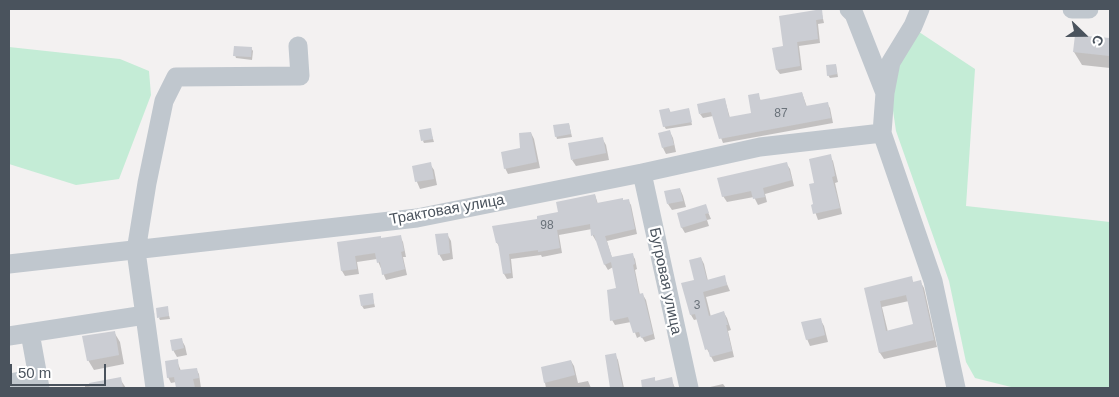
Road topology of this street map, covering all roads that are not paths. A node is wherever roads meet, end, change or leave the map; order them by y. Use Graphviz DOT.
graph roads {
  1 [pos="848,9"];
  2 [pos="920,9"];
  3 [pos="1072,9"];
  4 [pos="1089,9"];
  5 [pos="298,46"];
  6 [pos="885,93"];
  7 [pos="882,133"];
  8 [pos="642,173"];
  9 [pos="136,250"];
  10 [pos="9,264"];
  11 [pos="145,315"];
  12 [pos="30,333"];
  13 [pos="9,336"];
  14 [pos="9,383"];
  15 [pos="39,383"];
  16 [pos="155,388"];
  17 [pos="689,388"];
  18 [pos="956,388"];
  1 -- 6 [label="street"];
  2 -- 6 [label="street"];
  3 -- 4 [label="street"];
  5 -- 9 [label="street"];
  6 -- 7 [label="street"];
  7 -- 8 [label="street, Трактовая улица"];
  7 -- 18 [label="street"];
  8 -- 9 [label="street, Трактовая улица"];
  8 -- 17 [label="street, Бугровая улица"];
  9 -- 10 [label="street, Трактовая улица"];
  9 -- 11 [label="street"];
  11 -- 12 [label="street"];
  11 -- 16 [label="street"];
  12 -- 13 [label="street"];
  12 -- 15 [label="street"];
  14 -- 15 [label="street"];
}
